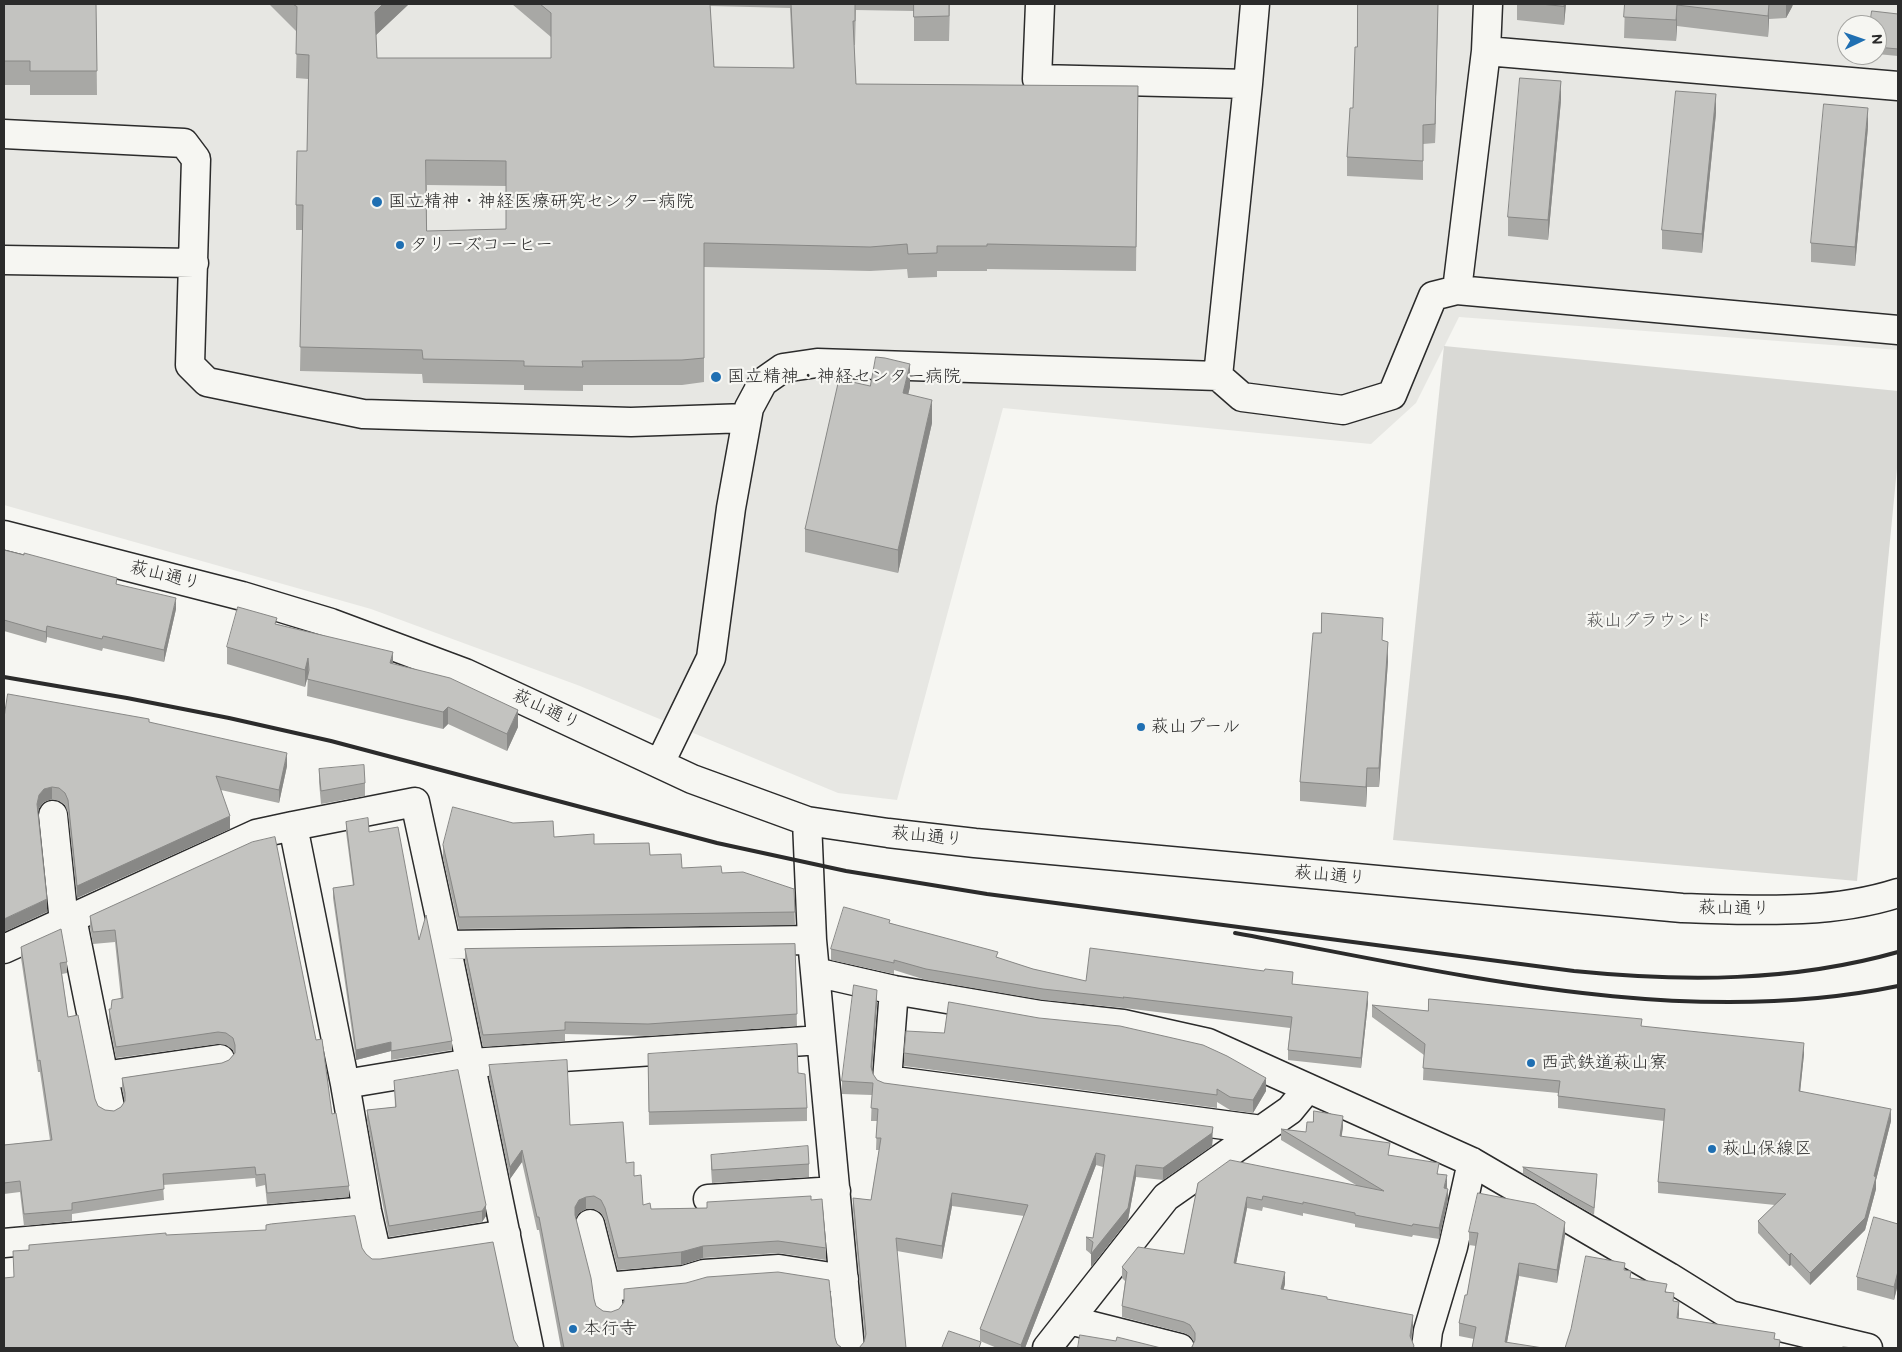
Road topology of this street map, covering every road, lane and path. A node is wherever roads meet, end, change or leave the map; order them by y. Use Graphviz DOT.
graph roads {
  1 [pos="1040,4"];
  2 [pos="1255,4"];
  3 [pos="1488,4"];
  4 [pos="1486,51"];
  5 [pos="1248,84"];
  6 [pos="1898,86"];
  7 [pos="5,134"];
  8 [pos="4,260"];
  9 [pos="194,263"];
  10 [pos="1457,290"];
  11 [pos="1898,330"];
  12 [pos="1218,376"];
  13 [pos="748,418"];
  14 [pos="4,535"];
  15 [pos="660,763"];
  16 [pos="53,815"];
  17 [pos="807,821"];
  18 [pos="293,826"];
  19 [pos="1898,893"];
  20 [pos="68,920"];
  21 [pos="812,940"];
  22 [pos="446,945"];
  23 [pos="4,949"];
  24 [pos="816,972"];
  25 [pos="894,990"];
  26 [pos="821,1040"];
  27 [pos="220,1059"];
  28 [pos="471,1063"];
  29 [pos="103,1076"];
  30 [pos="345,1084"];
  31 [pos="1308,1088"];
  32 [pos="110,1107"];
  33 [pos="1262,1130"];
  34 [pos="1472,1162"];
  35 [pos="836,1191"];
  36 [pos="708,1199"];
  37 [pos="367,1211"];
  38 [pos="590,1224"];
  39 [pos="506,1234"];
  40 [pos="4,1243"];
  41 [pos="844,1279"];
  42 [pos="1070,1320"];
  43 [pos="529,1348"];
  44 [pos="850,1348"];
  45 [pos="1047,1348"];
  46 [pos="1180,1348"];
  47 [pos="1426,1348"];
  48 [pos="1868,1348"];
  1 -- 5 [label="street"];
  2 -- 5 [label="street"];
  3 -- 4 [label="street"];
  4 -- 6 [label="street"];
  4 -- 10 [label="street"];
  5 -- 12 [label="street"];
  7 -- 9 [label="street"];
  8 -- 9 [label="street"];
  9 -- 13 [label="street"];
  10 -- 11 [label="street"];
  10 -- 12 [label="street"];
  12 -- 13 [label="street"];
  13 -- 15 [label="street"];
  14 -- 15 [label="street, 萩山通り"];
  15 -- 17 [label="street, 萩山通り"];
  16 -- 20 [label="street"];
  17 -- 19 [label="street, 萩山通り"];
  17 -- 21 [label="street"];
  18 -- 20 [label="street"];
  18 -- 22 [label="street"];
  18 -- 30 [label="street"];
  20 -- 23 [label="street"];
  20 -- 29 [label="street"];
  21 -- 22 [label="street"];
  21 -- 24 [label="street"];
  22 -- 28 [label="street"];
  24 -- 25 [label="street"];
  24 -- 26 [label="street"];
  25 -- 31 [label="street"];
  25 -- 33 [label="street"];
  26 -- 28 [label="street"];
  26 -- 35 [label="street"];
  27 -- 29 [label="street"];
  28 -- 30 [label="street"];
  28 -- 39 [label="street"];
  29 -- 32 [label="street"];
  30 -- 37 [label="street"];
  31 -- 33 [label="street"];
  31 -- 34 [label="street"];
  33 -- 42 [label="street"];
  34 -- 47 [label="street"];
  34 -- 48 [label="street"];
  35 -- 36 [label="street"];
  35 -- 41 [label="street"];
  37 -- 39 [label="street"];
  37 -- 40 [label="street"];
  38 -- 41 [label="street"];
  39 -- 43 [label="street"];
  41 -- 44 [label="street"];
  42 -- 45 [label="street"];
  42 -- 46 [label="street"];
}
